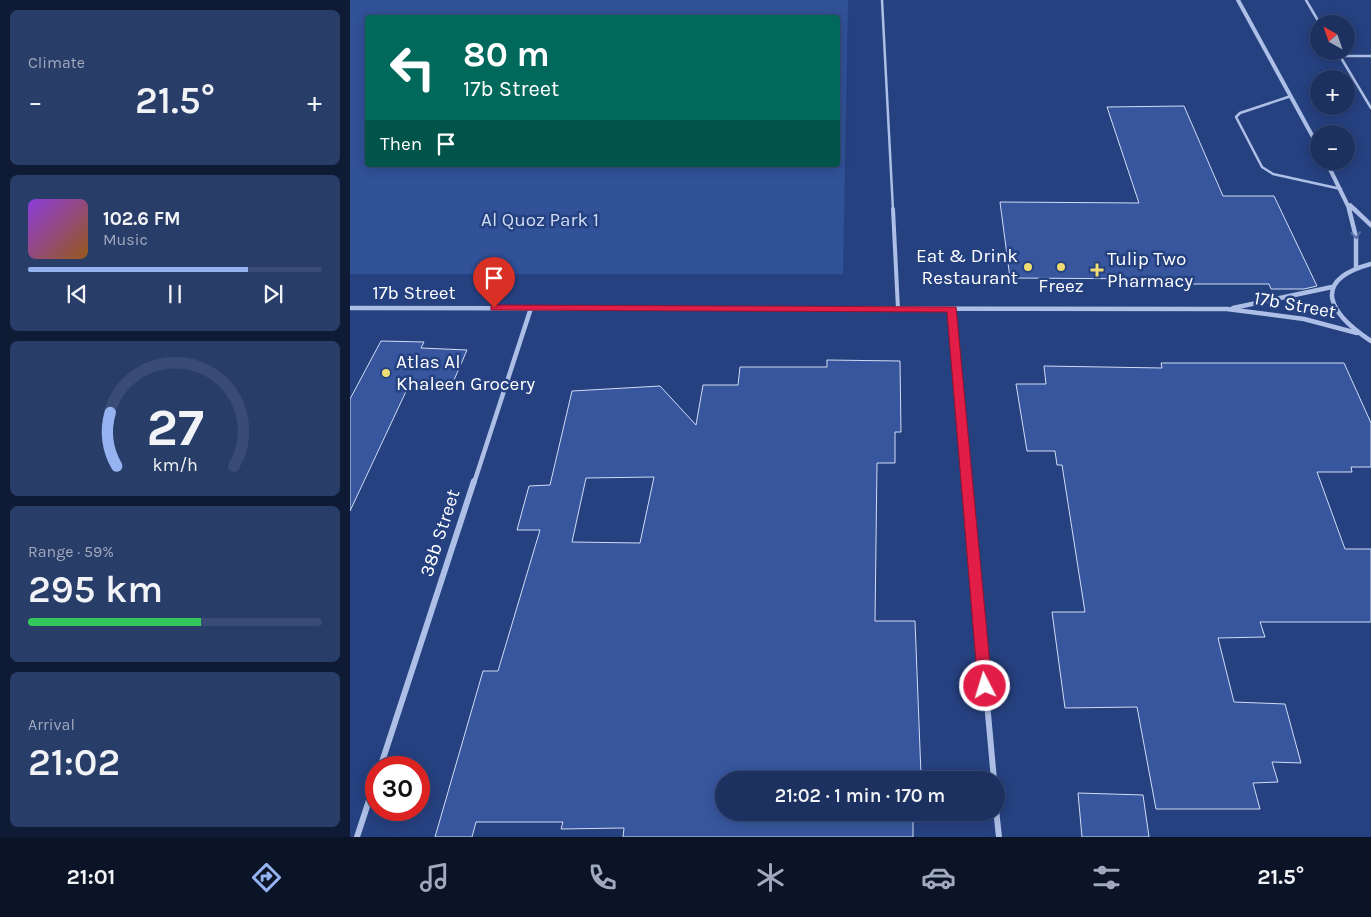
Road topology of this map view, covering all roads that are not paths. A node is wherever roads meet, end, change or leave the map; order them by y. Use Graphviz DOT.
graph roads {
  1 [pos="882,0"];
  2 [pos="1306,0"];
  3 [pos="1240,1"];
  4 [pos="1315,15"];
  5 [pos="1355,56"];
  6 [pos="1371,56"];
  7 [pos="1341,60"];
  8 [pos="1291,96"];
  9 [pos="1371,108"];
  10 [pos="1310,131"];
  11 [pos="1331,170"];
  12 [pos="1342,189"];
  13 [pos="1350,205"];
  14 [pos="1371,225"];
  15 [pos="1371,264"];
  16 [pos="1356,266"];
  17 [pos="1332,287"];
  18 [pos="350,308"];
  19 [pos="531,308"];
  20 [pos="898,309"];
  21 [pos="952,309"];
  22 [pos="1227,309"];
  23 [pos="1357,333"];
  24 [pos="1371,341"];
  25 [pos="384,756"];
  26 [pos="993,771"];
  27 [pos="365,813"];
  28 [pos="997,821"];
  29 [pos="357,837"];
  30 [pos="999,837"];
  1 -- 20 [label="lane"];
  2 -- 4 [label="lane"];
  3 -- 8 [label="street"];
  5 -- 6 [label="lane"];
  7 -- 9 [label="lane"];
  8 -- 10 [label="street"];
  8 -- 12 [label="lane"];
  11 -- 12 [label="street"];
  12 -- 13 [label="street"];
  13 -- 14 [label="street"];
  13 -- 16 [label="street, one-way"];
  15 -- 16 [label="street"];
  16 -- 17 [label="street"];
  17 -- 22 [label="street, 17b Street"];
  17 -- 23 [label="street"];
  18 -- 19 [label="street, 17b Street"];
  19 -- 20 [label="street, 17b Street"];
  19 -- 25 [label="street, 38b Street"];
  20 -- 21 [label="street, 17b Street"];
  21 -- 22 [label="street, 17b Street"];
  21 -- 26 [label="street"];
  22 -- 23 [label="street, 17b Street"];
  23 -- 24 [label="street"];
  27 -- 29 [label="street"];
  28 -- 30 [label="street"];
}
